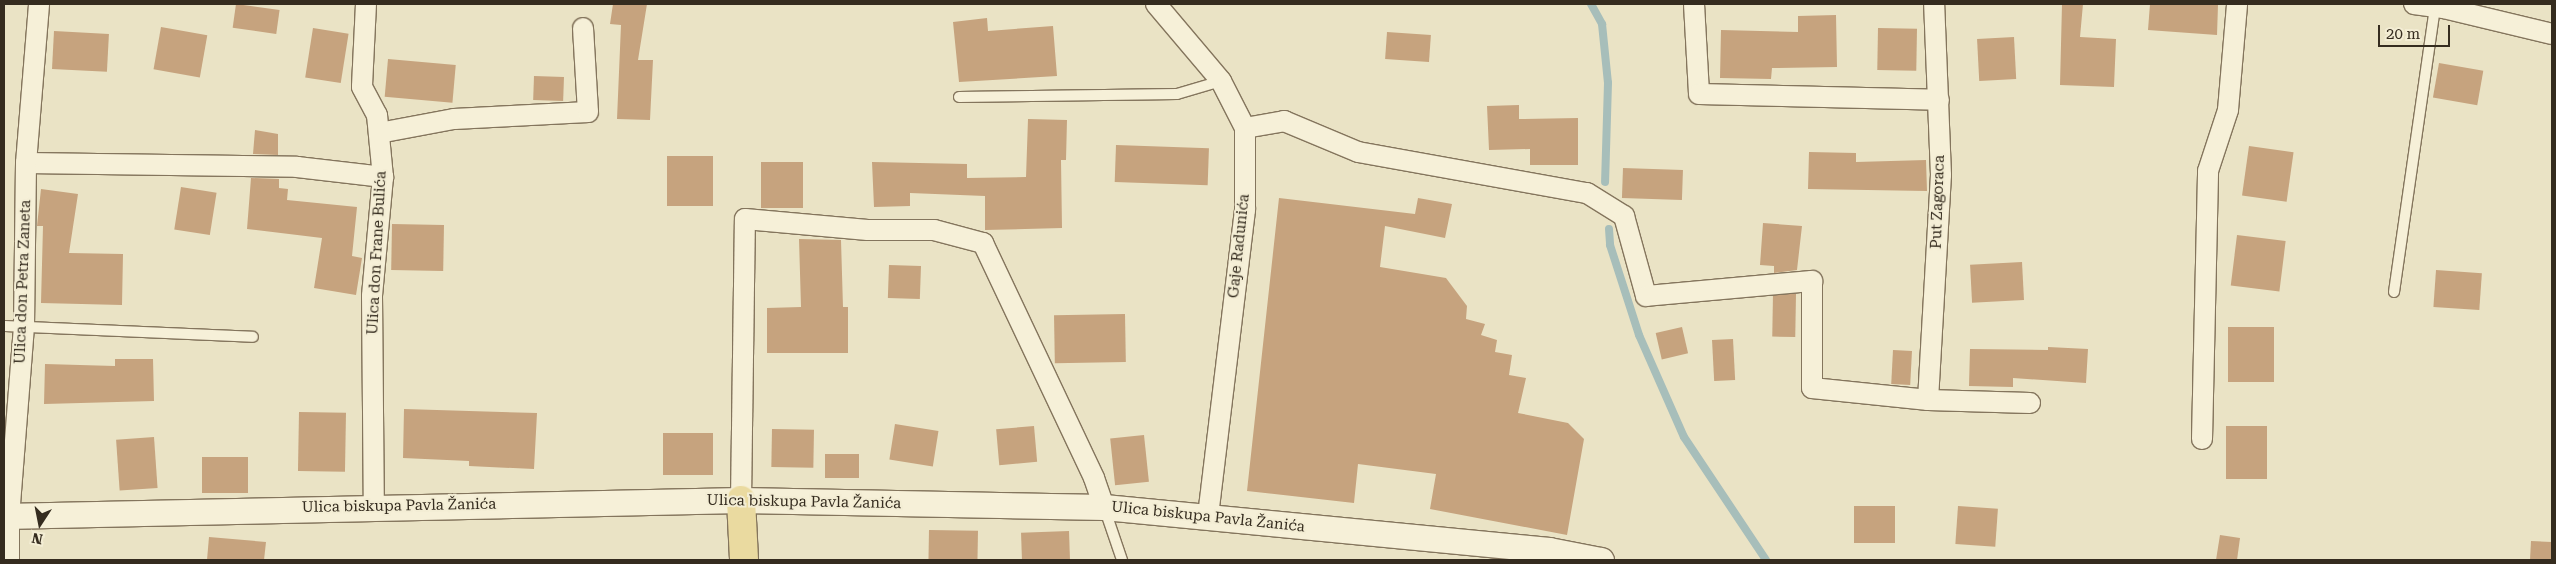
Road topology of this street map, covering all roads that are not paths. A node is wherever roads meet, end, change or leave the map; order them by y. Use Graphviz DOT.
graph roads {
  1 [pos="39,4"];
  2 [pos="366,4"];
  3 [pos="1156,4"];
  4 [pos="1694,4"];
  5 [pos="1934,4"];
  6 [pos="2237,4"];
  7 [pos="2424,5"];
  8 [pos="583,28"];
  9 [pos="2552,34"];
  10 [pos="1221,81"];
  11 [pos="959,97"];
  12 [pos="1938,100"];
  13 [pos="1245,128"];
  14 [pos="379,133"];
  15 [pos="26,163"];
  16 [pos="383,177"];
  17 [pos="2394,292"];
  18 [pos="4,326"];
  19 [pos="24,326"];
  20 [pos="253,337"];
  21 [pos="1928,400"];
  22 [pos="2030,403"];
  23 [pos="2202,439"];
  24 [pos="741,500"];
  25 [pos="374,506"];
  26 [pos="1104,506"];
  27 [pos="1208,516"];
  28 [pos="6,517"];
  29 [pos="9,560"];
  30 [pos="744,560"];
  31 [pos="1122,560"];
  32 [pos="1600,560"];
  1 -- 15 [label="street, Ulica don Petra Zaneta"];
  2 -- 14 [label="street, Ulica don Frane Bulića"];
  3 -- 10 [label="street, Gaje Radunića"];
  4 -- 12 [label="street"];
  5 -- 12 [label="street, Put Zagoraca"];
  6 -- 23 [label="street"];
  7 -- 9 [label="street"];
  7 -- 17 [label="lane"];
  8 -- 14 [label="street"];
  10 -- 11 [label="lane"];
  10 -- 13 [label="street, Gaje Radunića"];
  12 -- 21 [label="street, Put Zagoraca"];
  13 -- 21 [label="street"];
  13 -- 27 [label="street, Gaje Radunića"];
  14 -- 16 [label="street, Ulica don Frane Bulića"];
  15 -- 16 [label="street"];
  15 -- 19 [label="street, Ulica don Petra Zaneta"];
  16 -- 25 [label="street, Ulica don Frane Bulića"];
  18 -- 19 [label="lane"];
  19 -- 20 [label="lane"];
  19 -- 28 [label="street, Ulica don Petra Zaneta"];
  21 -- 22 [label="street"];
  24 -- 25 [label="street, Ulica biskupa Pavla Žanića"];
  24 -- 26 [label="street, Ulica biskupa Pavla Žanića"];
  24 -- 26 [label="street"];
  24 -- 30 [label="main road"];
  25 -- 28 [label="street, Ulica biskupa Pavla Žanića"];
  26 -- 27 [label="street, Ulica biskupa Pavla Žanića"];
  26 -- 31 [label="lane"];
  27 -- 32 [label="street, Ulica biskupa Pavla Žanića"];
  28 -- 29 [label="street, Ulica don Petra Zaneta"];
}
